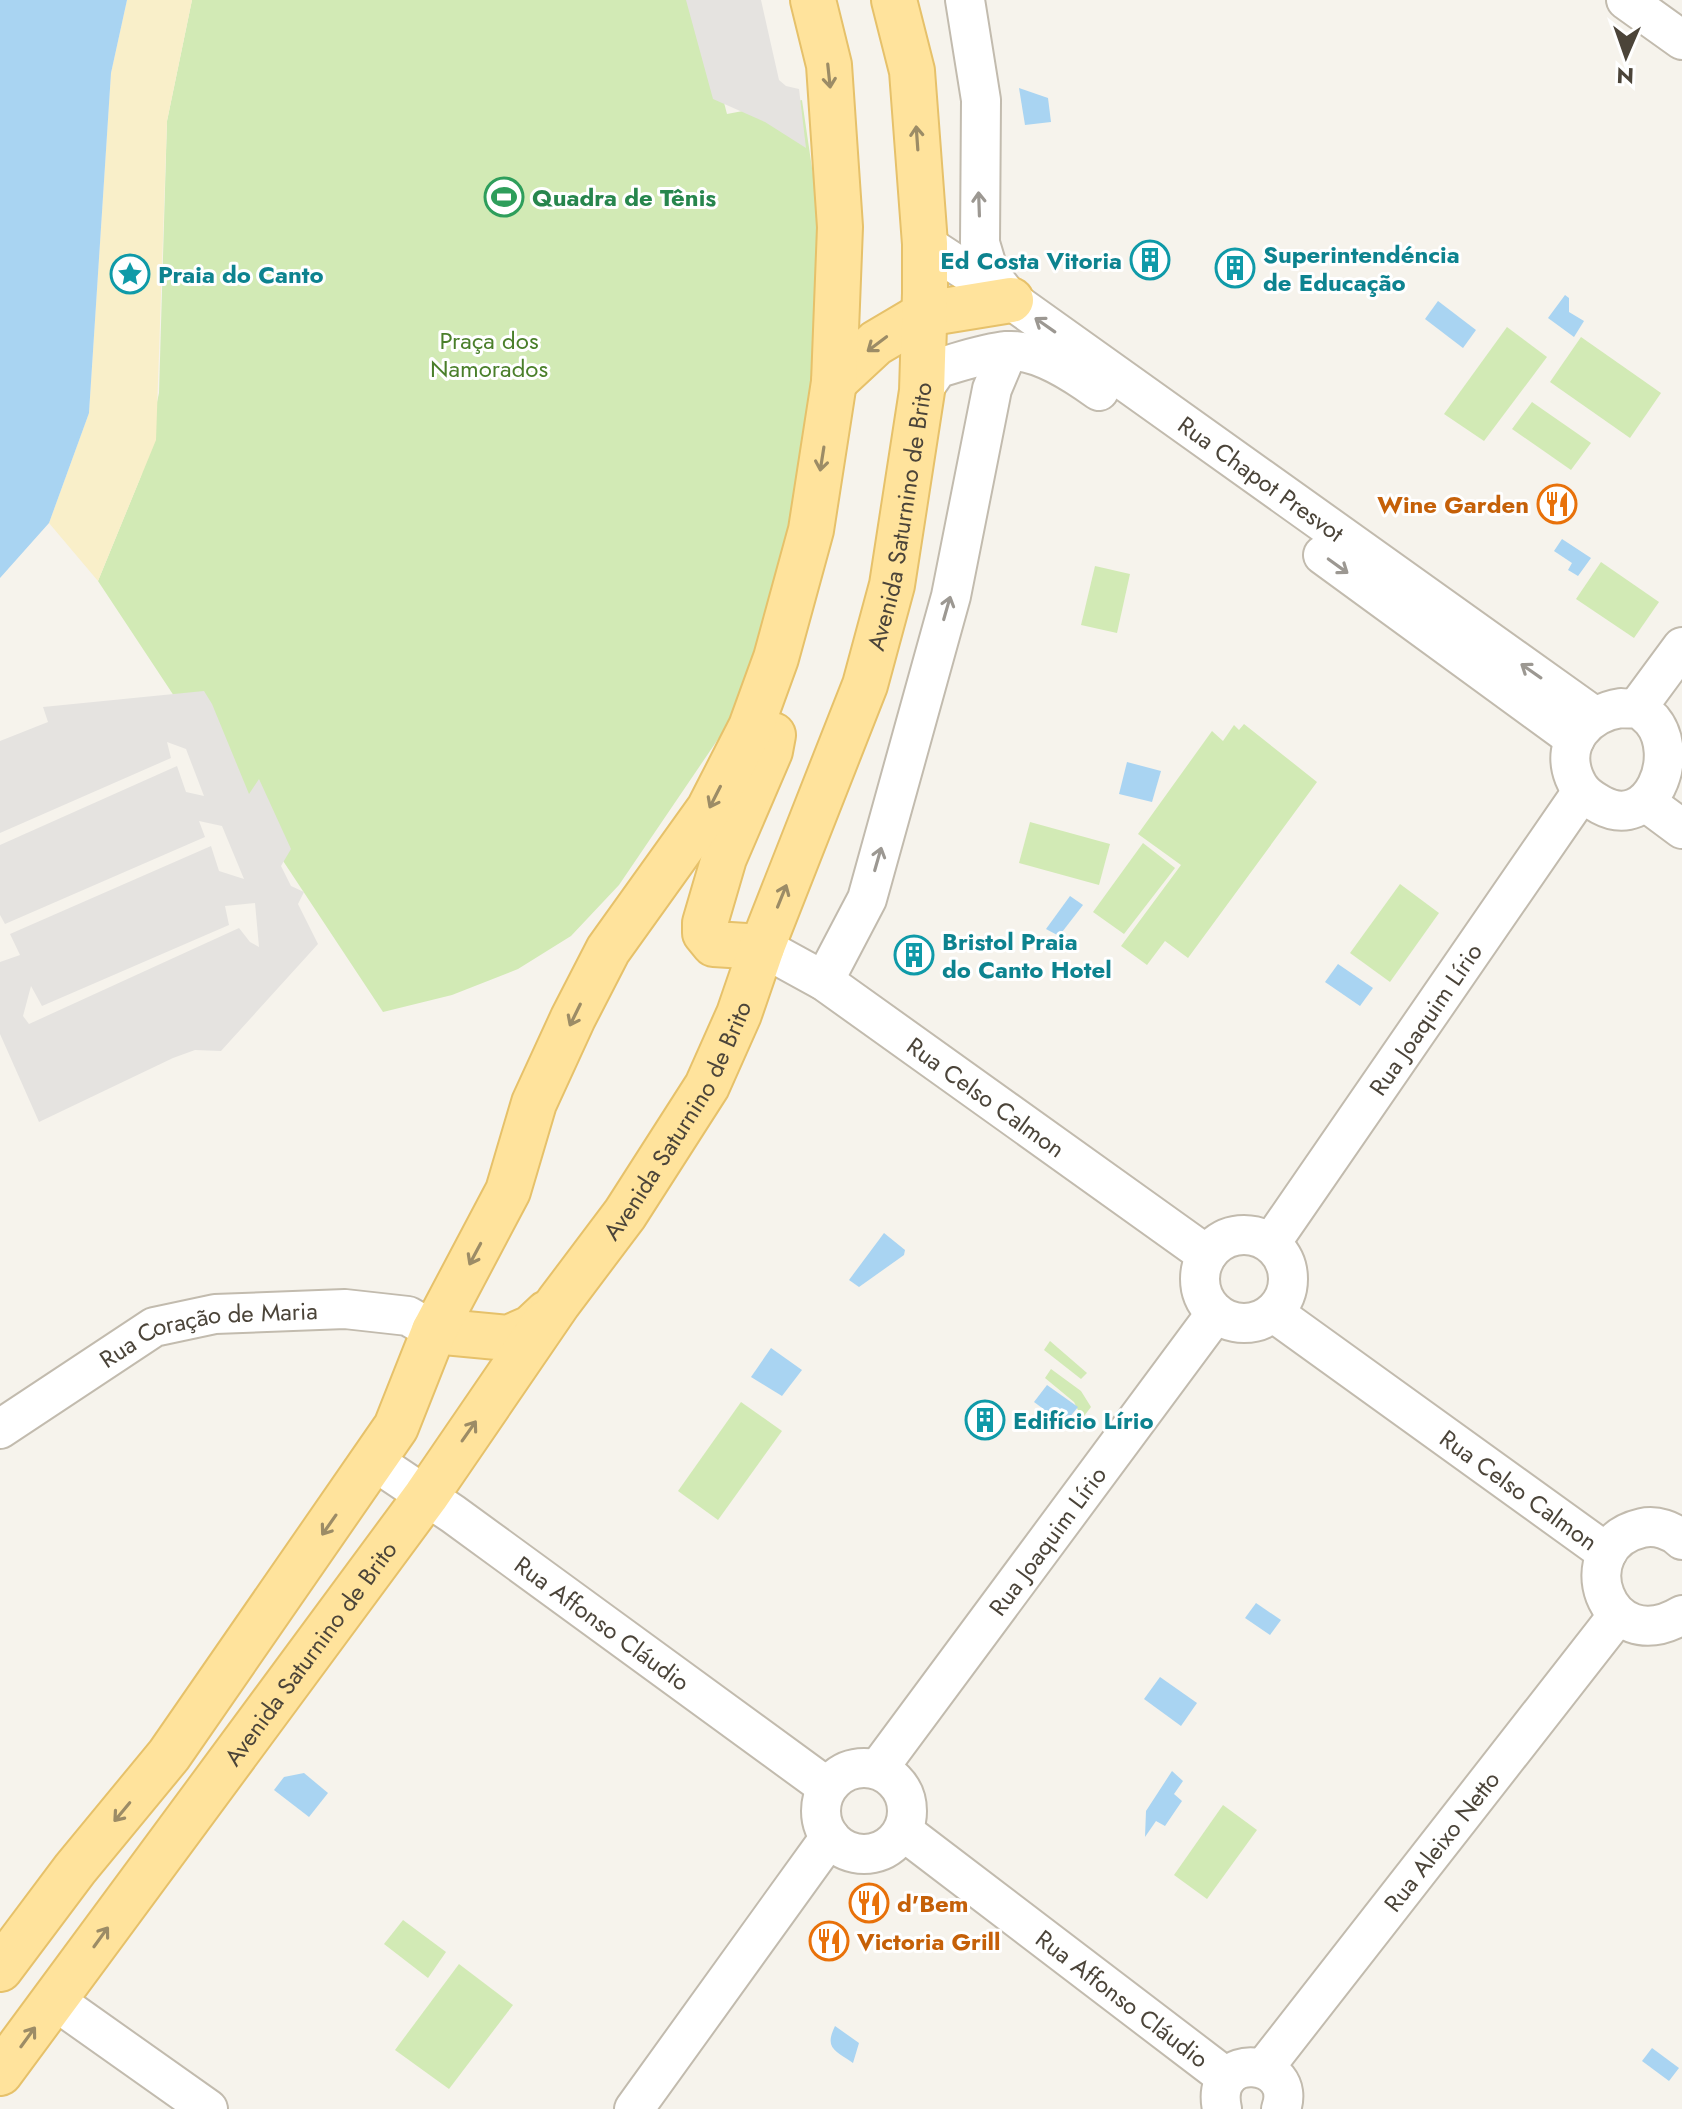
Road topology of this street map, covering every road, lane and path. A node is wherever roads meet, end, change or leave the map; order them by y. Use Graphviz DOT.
graph roads {
  1 [pos="813,0"];
  2 [pos="894,0"];
  3 [pos="965,0"];
  4 [pos="1626,0"];
  5 [pos="1682,40"];
  6 [pos="925,244"];
  7 [pos="1011,300"];
  8 [pos="925,314"];
  9 [pos="1008,351"];
  10 [pos="834,382"];
  11 [pos="922,391"];
  12 [pos="1682,647"];
  13 [pos="776,658"];
  14 [pos="1637,708"];
  15 [pos="1584,728"];
  16 [pos="1677,760"];
  17 [pos="1581,793"];
  18 [pos="1647,803"];
  19 [pos="1682,829"];
  20 [pos="762,947"];
  21 [pos="824,981"];
  22 [pos="1271,1243"];
  23 [pos="1207,1255"];
  24 [pos="558,1303"];
  25 [pos="1216,1313"];
  26 [pos="1274,1313"];
  27 [pos="434,1331"];
  28 [pos="0,1429"];
  29 [pos="374,1461"];
  30 [pos="426,1496"];
  31 [pos="1680,1534"];
  32 [pos="1607,1553"];
  33 [pos="1618,1615"];
  34 [pos="1682,1615"];
  35 [pos="878,1769"];
  36 [pos="827,1787"];
  37 [pos="903,1831"];
  38 [pos="830,1837"];
  39 [pos="75,1869"];
  40 [pos="0,1969"];
  41 [pos="54,2000"];
  42 [pos="1264,2068"];
  43 [pos="0,2073"];
  44 [pos="1225,2094"];
  45 [pos="208,2109"];
  46 [pos="634,2109"];
  47 [pos="1281,2109"];
  1 -- 10 [label="main road, one-way"];
  6 -- 2 [label="main road, Avenida Saturnino de Brito, one-way"];
  7 -- 3 [label="street, one-way"];
  4 -- 5 [label="street"];
  6 -- 7 [label="street, Rua Chapot Presvot"];
  6 -- 8 [label="main road, Avenida Saturnino de Brito"];
  7 -- 8 [label="main road"];
  15 -- 7 [label="street, Rua Chapot Presvot, one-way"];
  8 -- 10 [label="main road, one-way"];
  8 -- 11 [label="main road, Avenida Saturnino de Brito"];
  9 -- 11 [label="street, Rua Chapot Presvot"];
  9 -- 15 [label="street, Rua Chapot Presvot, one-way"];
  21 -- 9 [label="street, one-way"];
  10 -- 13 [label="main road, one-way"];
  20 -- 11 [label="main road, Avenida Saturnino de Brito, one-way"];
  12 -- 14 [label="street"];
  13 -- 20 [label="main road"];
  13 -- 27 [label="main road, one-way"];
  14 -- 15 [label="street"];
  14 -- 16 [label="street"];
  15 -- 17 [label="street"];
  16 -- 18 [label="street"];
  17 -- 18 [label="street"];
  17 -- 22 [label="street, Rua Joaquim Lírio"];
  18 -- 19 [label="street"];
  20 -- 21 [label="street, Rua Celso Calmon"];
  20 -- 24 [label="main road, Avenida Saturnino de Brito"];
  21 -- 23 [label="street, Rua Celso Calmon"];
  22 -- 23 [label="street"];
  22 -- 26 [label="street"];
  23 -- 25 [label="street"];
  24 -- 27 [label="main road"];
  30 -- 24 [label="main road, Avenida Saturnino de Brito, one-way"];
  25 -- 26 [label="street"];
  25 -- 35 [label="street, Rua Joaquim Lírio"];
  26 -- 32 [label="street, Rua Celso Calmon"];
  27 -- 28 [label="street, Rua Coração de Maria"];
  27 -- 29 [label="main road"];
  29 -- 30 [label="street, Rua Affonso Cláudio"];
  29 -- 39 [label="main road, one-way"];
  30 -- 36 [label="street, Rua Affonso Cláudio"];
  41 -- 30 [label="main road, Avenida Saturnino de Brito, one-way"];
  31 -- 32 [label="street"];
  32 -- 33 [label="street"];
  33 -- 34 [label="street"];
  33 -- 42 [label="street, Rua Aleixo Netto"];
  35 -- 36 [label="street"];
  35 -- 37 [label="street"];
  36 -- 38 [label="street"];
  37 -- 38 [label="street"];
  37 -- 44 [label="street, Rua Affonso Cláudio"];
  38 -- 46 [label="street"];
  39 -- 40 [label="main road"];
  39 -- 41 [label="main road"];
  43 -- 41 [label="main road, Avenida Saturnino de Brito, one-way"];
  41 -- 45 [label="street"];
  42 -- 44 [label="street"];
  42 -- 47 [label="street"];
}
